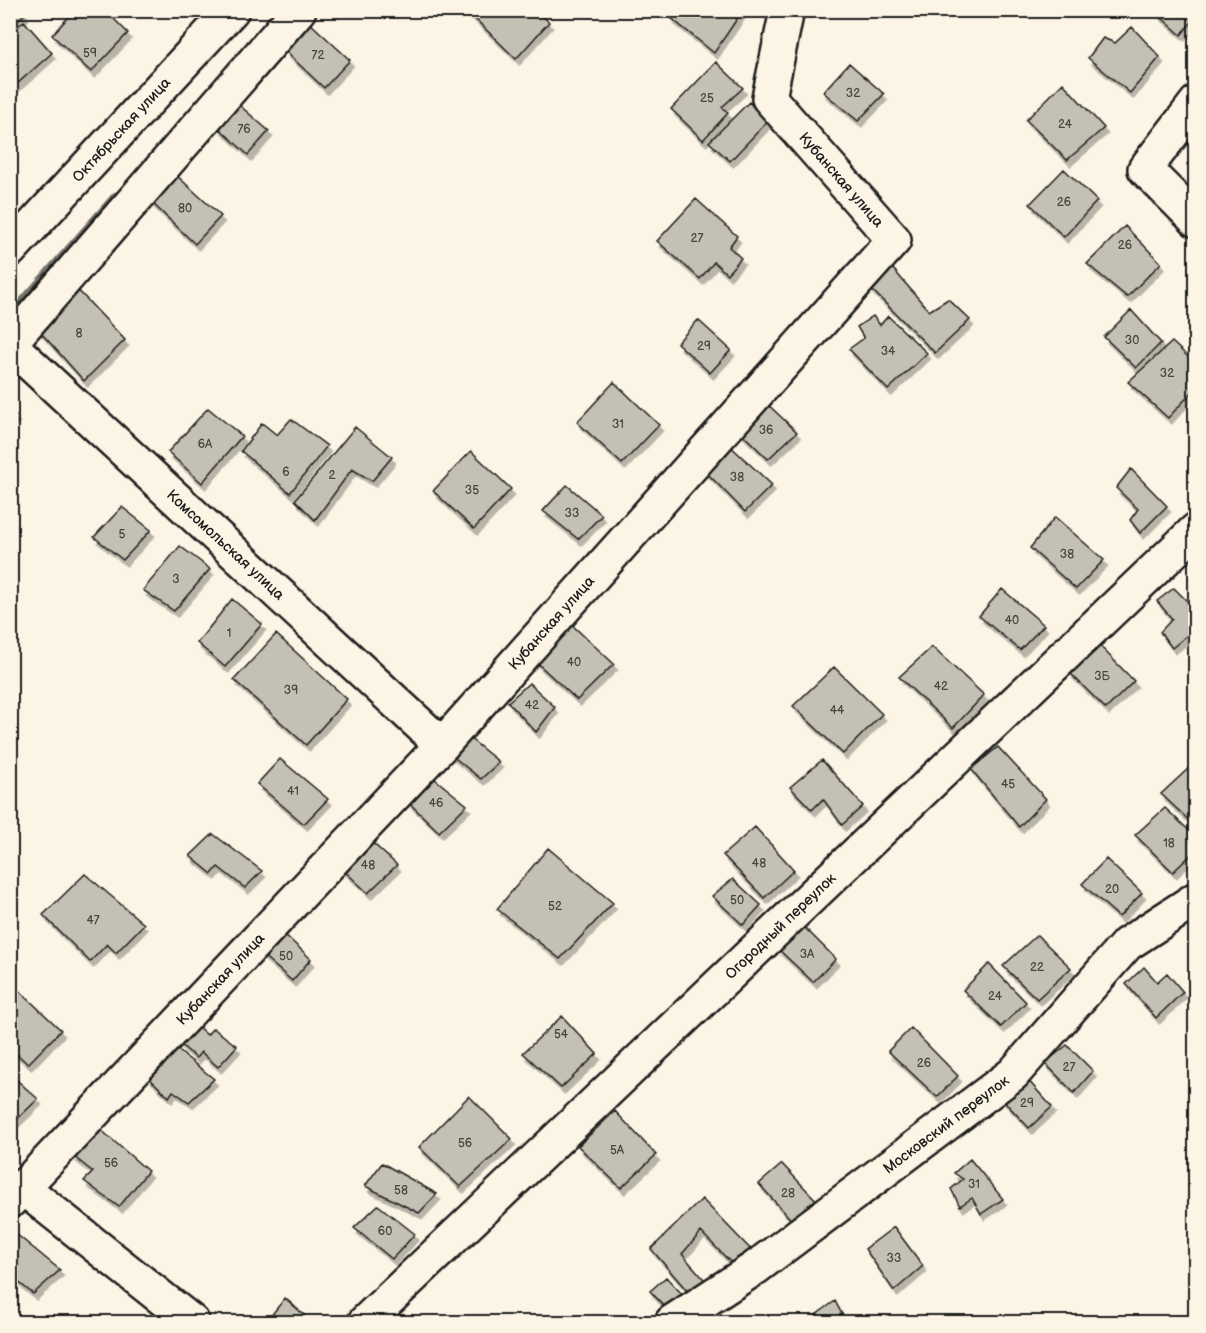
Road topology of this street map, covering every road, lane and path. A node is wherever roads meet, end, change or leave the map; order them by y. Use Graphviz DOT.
graph roads {
  1 [pos="232,10"];
  2 [pos="299,10"];
  3 [pos="787,10"];
  4 [pos="1196,103"];
  5 [pos="1196,220"];
  6 [pos="10,250"];
  7 [pos="10,344"];
  8 [pos="1196,530"];
  9 [pos="442,745"];
  10 [pos="1196,899"];
  11 [pos="17,1194"];
  12 [pos="192,1323"];
  13 [pos="365,1323"];
  14 [pos="672,1323"];
  1 -- 6 [label="street, Октябрьская улица"];
  2 -- 7 [label="street"];
  3 -- 9 [label="street, Кубанская улица"];
  4 -- 5 [label="street"];
  7 -- 9 [label="street, Комсомольская улица"];
  8 -- 13 [label="street, Огородный переулок"];
  9 -- 11 [label="street, Кубанская улица"];
  10 -- 14 [label="street, Московский переулок"];
  11 -- 12 [label="street"];
}
